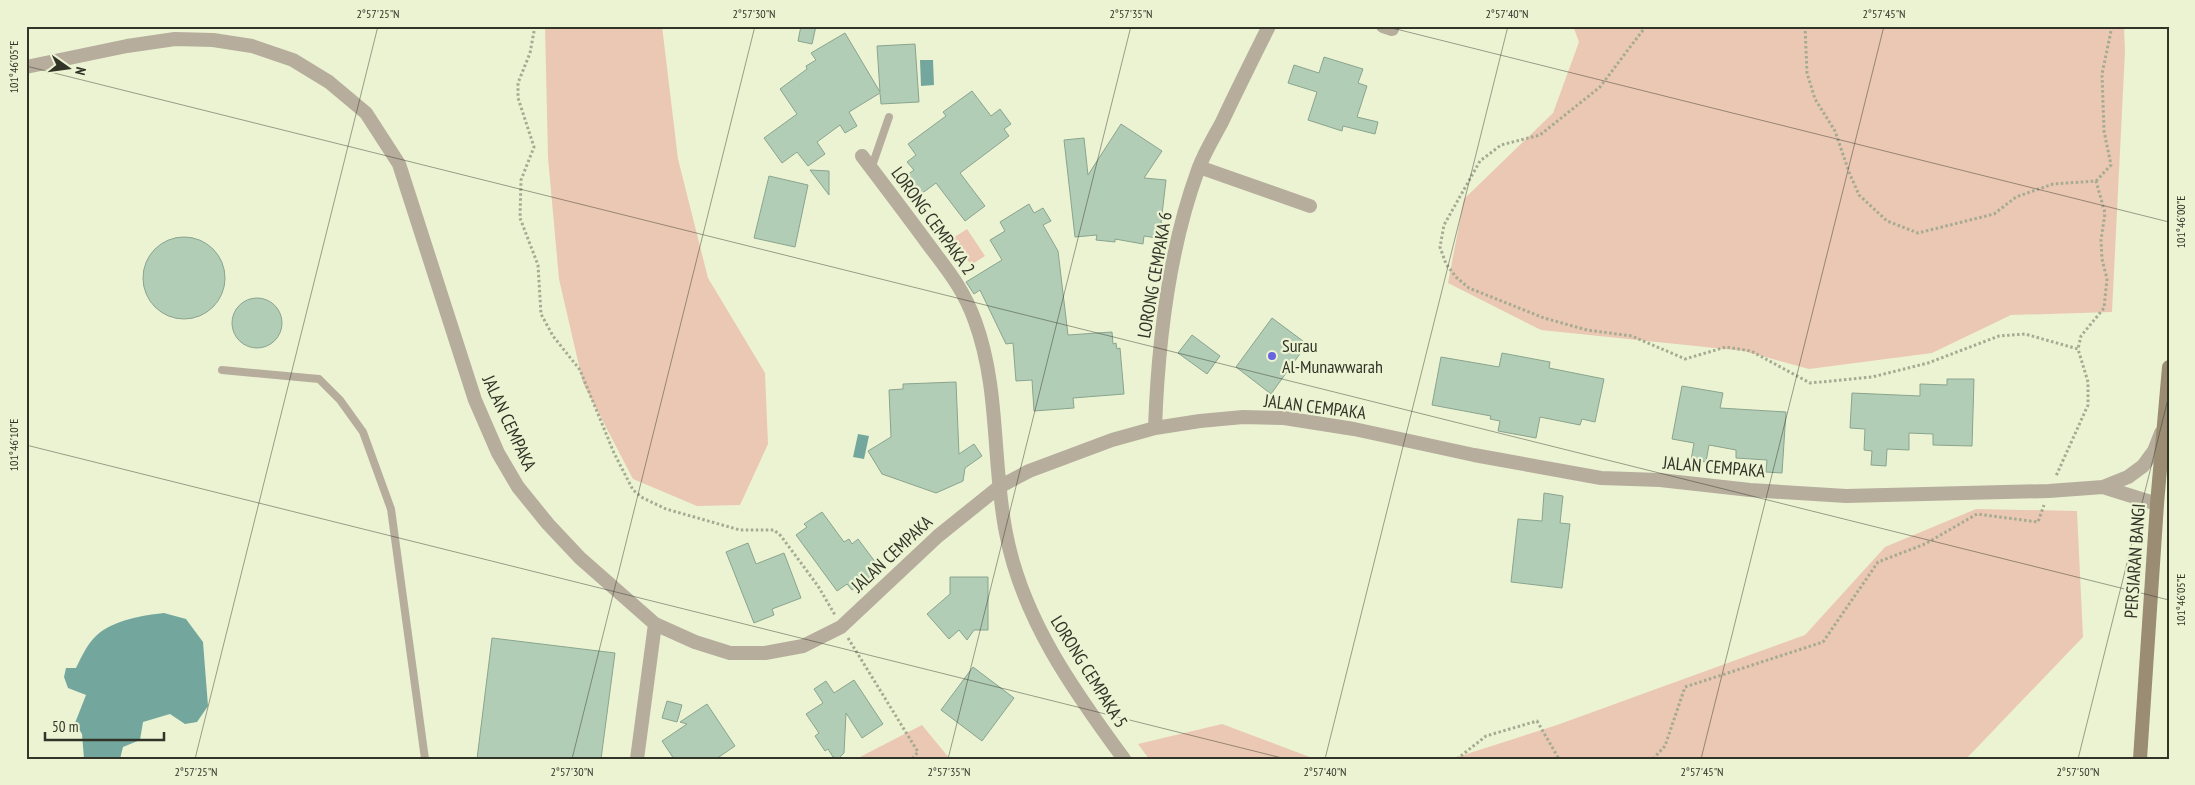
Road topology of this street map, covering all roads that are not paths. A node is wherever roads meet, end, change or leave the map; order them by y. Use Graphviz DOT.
graph roads {
  1 [pos="1269,26"];
  2 [pos="26,67"];
  3 [pos="889,117"];
  4 [pos="862,156"];
  5 [pos="1199,167"];
  6 [pos="871,169"];
  7 [pos="1310,206"];
  8 [pos="2169,367"];
  9 [pos="222,370"];
  10 [pos="2165,421"];
  11 [pos="1155,428"];
  12 [pos="999,487"];
  13 [pos="2103,487"];
  14 [pos="2157,504"];
  15 [pos="655,624"];
  16 [pos="425,759"];
  17 [pos="637,759"];
  18 [pos="1124,759"];
  19 [pos="2140,759"];
  1 -- 5 [label="street, LORONG CEMPAKA 6"];
  2 -- 15 [label="street, JALAN CEMPAKA"];
  3 -- 6 [label="lane"];
  4 -- 6 [label="street, LORONG CEMPAKA 2"];
  5 -- 7 [label="street"];
  5 -- 11 [label="street, LORONG CEMPAKA 6"];
  6 -- 12 [label="street, LORONG CEMPAKA 2"];
  8 -- 10 [label="main road, PERSIARAN BANGI"];
  9 -- 16 [label="lane"];
  10 -- 13 [label="street, JALAN CEMPAKA"];
  10 -- 14 [label="main road, PERSIARAN BANGI"];
  11 -- 12 [label="street, JALAN CEMPAKA"];
  11 -- 13 [label="street, JALAN CEMPAKA"];
  12 -- 15 [label="street, JALAN CEMPAKA"];
  12 -- 18 [label="street, LORONG CEMPAKA 5"];
  13 -- 14 [label="street, JALAN CEMPAKA"];
  14 -- 19 [label="main road, PERSIARAN BANGI"];
  15 -- 17 [label="street"];
}
